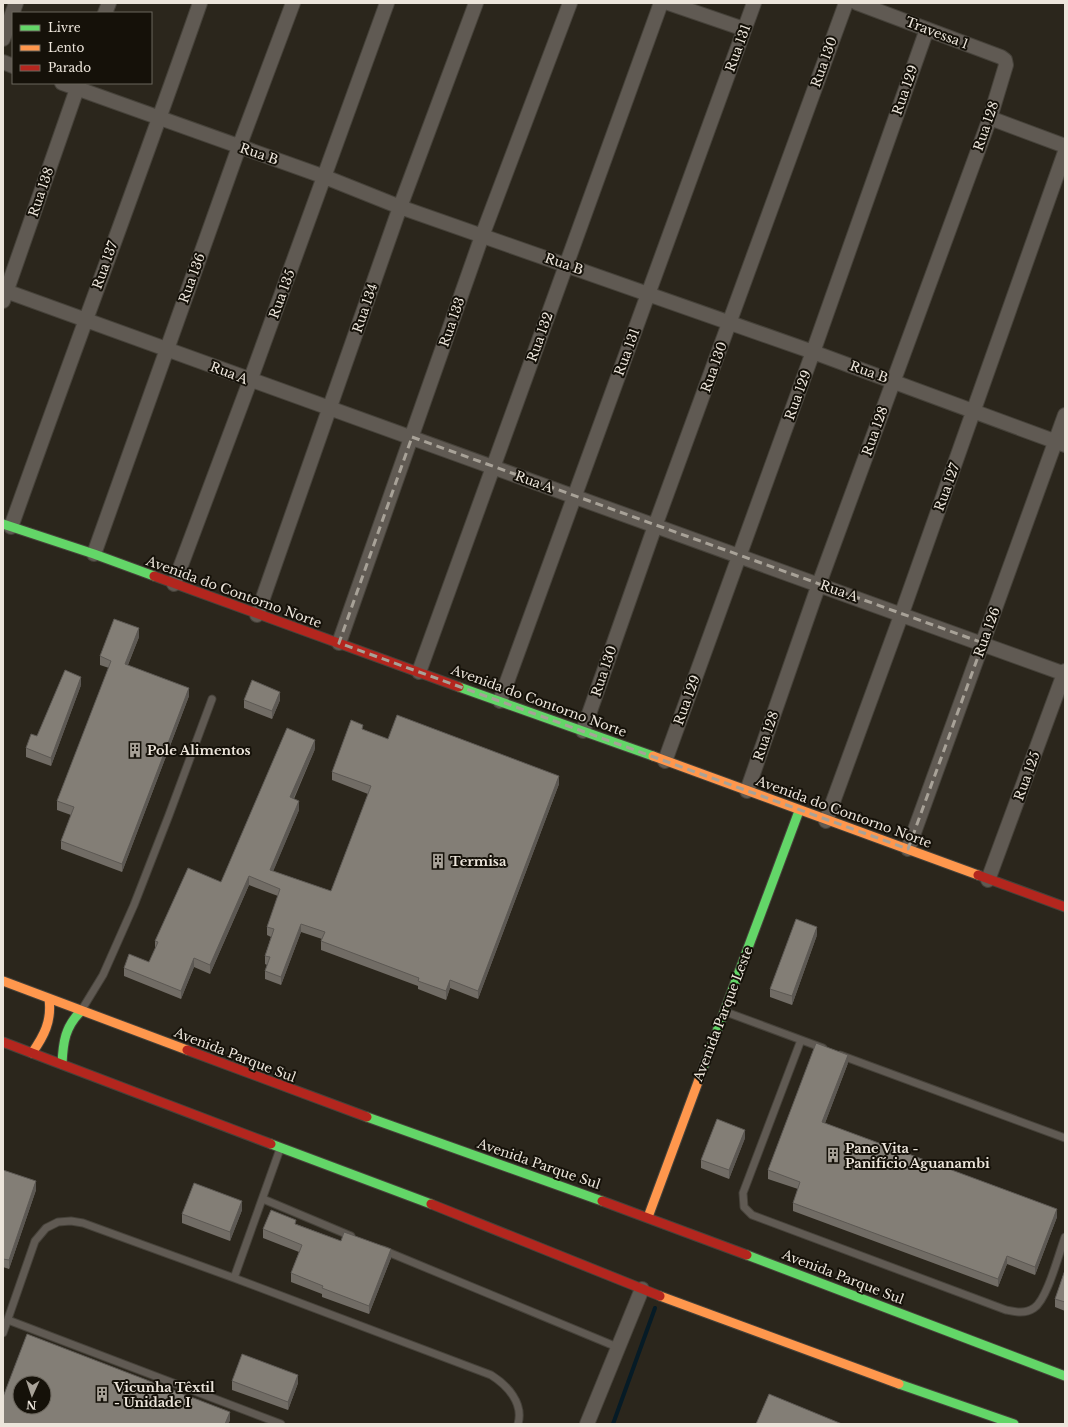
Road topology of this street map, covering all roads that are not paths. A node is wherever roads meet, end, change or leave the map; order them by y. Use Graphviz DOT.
graph roads {
  1 [pos="200,3"];
  2 [pos="293,3"];
  3 [pos="387,3"];
  4 [pos="476,3"];
  5 [pos="570,3"];
  6 [pos="661,3"];
  7 [pos="668,3"];
  8 [pos="754,3"];
  9 [pos="846,3"];
  10 [pos="857,3"];
  11 [pos="12,14"];
  12 [pos="744,29"];
  13 [pos="927,29"];
  14 [pos="3,39"];
  15 [pos="1004,71"];
  16 [pos="67,84"];
  17 [pos="78,86"];
  18 [pos="990,118"];
  19 [pos="160,119"];
  20 [pos="1065,146"];
  21 [pos="239,147"];
  22 [pos="1065,152"];
  23 [pos="325,177"];
  24 [pos="400,207"];
  25 [pos="482,236"];
  26 [pos="566,265"];
  27 [pos="4,294"];
  28 [pos="648,294"];
  29 [pos="85,320"];
  30 [pos="729,324"];
  31 [pos="167,350"];
  32 [pos="814,352"];
  33 [pos="250,381"];
  34 [pos="893,381"];
  35 [pos="330,409"];
  36 [pos="974,410"];
  37 [pos="1065,415"];
  38 [pos="412,437"];
  39 [pos="1060,443"];
  40 [pos="493,467"];
  41 [pos="574,497"];
  42 [pos="7,525"];
  43 [pos="655,526"];
  44 [pos="94,554"];
  45 [pos="739,555"];
  46 [pos="174,584"];
  47 [pos="819,584"];
  48 [pos="902,613"];
  49 [pos="257,615"];
  50 [pos="338,643"];
  51 [pos="983,643"];
  52 [pos="419,672"];
  53 [pos="1065,673"];
  54 [pos="212,699"];
  55 [pos="500,701"];
  56 [pos="583,731"];
  57 [pos="665,761"];
  58 [pos="747,791"];
  59 [pos="800,811"];
  60 [pos="826,821"];
  61 [pos="908,849"];
  62 [pos="988,880"];
  63 [pos="1065,907"];
  64 [pos="3,982"];
  65 [pos="49,999"];
  66 [pos="81,1011"];
  67 [pos="724,1011"];
  68 [pos="801,1040"];
  69 [pos="3,1042"];
  70 [pos="32,1053"];
  71 [pos="62,1064"];
  72 [pos="1065,1138"];
  73 [pos="280,1149"];
  74 [pos="263,1199"];
  75 [pos="648,1217"];
  76 [pos="1065,1237"];
  77 [pos="358,1239"];
  78 [pos="372,1245"];
  79 [pos="234,1278"];
  80 [pos="642,1289"];
  81 [pos="8,1320"];
  82 [pos="3,1334"];
  83 [pos="616,1348"];
  84 [pos="1065,1376"];
  85 [pos="280,1424"];
  86 [pos="518,1424"];
  87 [pos="587,1424"];
  88 [pos="1014,1424"];
  1 -- 19 [label="street, Rua 137"];
  2 -- 21 [label="street, Rua 136"];
  3 -- 23 [label="street, Rua 135"];
  4 -- 24 [label="street, Rua 134"];
  5 -- 25 [label="street, Rua 133"];
  6 -- 26 [label="street, Rua 132"];
  7 -- 12 [label="street"];
  8 -- 12 [label="street, Rua 131"];
  9 -- 30 [label="street, Rua 130"];
  10 -- 13 [label="street, Travessa 1"];
  11 -- 14 [label="street"];
  12 -- 28 [label="street, Rua 131"];
  13 -- 15 [label="street, Travessa 1"];
  13 -- 32 [label="street, Rua 129"];
  15 -- 18 [label="street, Rua 128"];
  16 -- 17 [label="street, Rua B"];
  17 -- 19 [label="street, Rua B"];
  17 -- 27 [label="street, Rua 138"];
  18 -- 20 [label="street"];
  18 -- 34 [label="street, Rua 128"];
  19 -- 21 [label="street, Rua B"];
  19 -- 29 [label="street, Rua 137"];
  21 -- 23 [label="street, Rua B"];
  21 -- 31 [label="street, Rua 136"];
  22 -- 36 [label="street, Rua 127"];
  23 -- 24 [label="street, Rua B"];
  23 -- 33 [label="street, Rua 135"];
  24 -- 25 [label="street, Rua B"];
  24 -- 35 [label="street, Rua 134"];
  25 -- 26 [label="street, Rua B"];
  25 -- 38 [label="street, Rua 133"];
  26 -- 28 [label="street, Rua B"];
  26 -- 40 [label="street, Rua 132"];
  27 -- 29 [label="street, Rua A"];
  28 -- 30 [label="street, Rua B"];
  28 -- 41 [label="street, Rua 131"];
  29 -- 31 [label="street, Rua A"];
  29 -- 42 [label="street, Rua 137"];
  30 -- 32 [label="street, Rua B"];
  30 -- 43 [label="street, Rua 130"];
  31 -- 33 [label="street, Rua A"];
  31 -- 44 [label="street, Rua 136"];
  32 -- 34 [label="street, Rua B"];
  32 -- 45 [label="street, Rua 129"];
  33 -- 35 [label="street, Rua A"];
  33 -- 46 [label="street, Rua 135"];
  34 -- 36 [label="street, Rua B"];
  34 -- 47 [label="street, Rua 128"];
  35 -- 38 [label="street, Rua A"];
  35 -- 49 [label="street, Rua 134"];
  36 -- 39 [label="street, Rua B"];
  36 -- 48 [label="street, Rua 127"];
  37 -- 39 [label="street, Rua 126"];
  38 -- 40 [label="street, Rua A"];
  38 -- 50 [label="street, Rua 133"];
  39 -- 51 [label="street, Rua 126"];
  40 -- 41 [label="street, Rua A"];
  40 -- 52 [label="street, Rua 132"];
  41 -- 43 [label="street, Rua A"];
  41 -- 55 [label="street, Rua 131"];
  42 -- 44 [label="street, Avenida do Contorno Norte"];
  43 -- 45 [label="street, Rua A"];
  43 -- 56 [label="street, Rua 130"];
  44 -- 46 [label="street, Avenida do Contorno Norte"];
  45 -- 47 [label="street, Rua A"];
  45 -- 57 [label="street, Rua 129"];
  46 -- 49 [label="street, Avenida do Contorno Norte"];
  47 -- 48 [label="street, Rua A"];
  47 -- 58 [label="street, Rua 128"];
  48 -- 51 [label="street, Rua A"];
  48 -- 60 [label="street, Rua 127"];
  49 -- 50 [label="street, Avenida do Contorno Norte"];
  50 -- 52 [label="street, Avenida do Contorno Norte"];
  51 -- 53 [label="street, Rua A"];
  51 -- 61 [label="street, Rua 126"];
  52 -- 55 [label="street, Avenida do Contorno Norte"];
  53 -- 62 [label="street, Rua 125"];
  54 -- 66 [label="lane"];
  55 -- 56 [label="street, Avenida do Contorno Norte"];
  56 -- 57 [label="street, Avenida do Contorno Norte"];
  57 -- 58 [label="street, Avenida do Contorno Norte"];
  58 -- 59 [label="street, Avenida do Contorno Norte"];
  59 -- 60 [label="street, Avenida do Contorno Norte"];
  59 -- 67 [label="street, Avenida Parque Leste"];
  60 -- 61 [label="street, Avenida do Contorno Norte"];
  61 -- 62 [label="street, Avenida do Contorno Norte"];
  62 -- 63 [label="street, Avenida do Contorno Norte"];
  64 -- 65 [label="street, Avenida Parque Sul"];
  65 -- 66 [label="street, Avenida Parque Sul"];
  65 -- 70 [label="street"];
  66 -- 71 [label="street"];
  66 -- 75 [label="street, Avenida Parque Sul"];
  67 -- 68 [label="lane"];
  67 -- 75 [label="street, Avenida Parque Leste"];
  68 -- 72 [label="lane"];
  68 -- 76 [label="lane"];
  69 -- 70 [label="street"];
  70 -- 71 [label="street"];
  71 -- 73 [label="street"];
  73 -- 74 [label="lane"];
  73 -- 80 [label="street"];
  74 -- 77 [label="lane"];
  74 -- 79 [label="lane"];
  75 -- 84 [label="street, Avenida Parque Sul"];
  78 -- 83 [label="lane"];
  79 -- 81 [label="lane"];
  79 -- 86 [label="lane"];
  80 -- 83 [label="street"];
  80 -- 88 [label="street"];
  81 -- 82 [label="lane"];
  81 -- 85 [label="lane"];
  83 -- 87 [label="street"];
}
